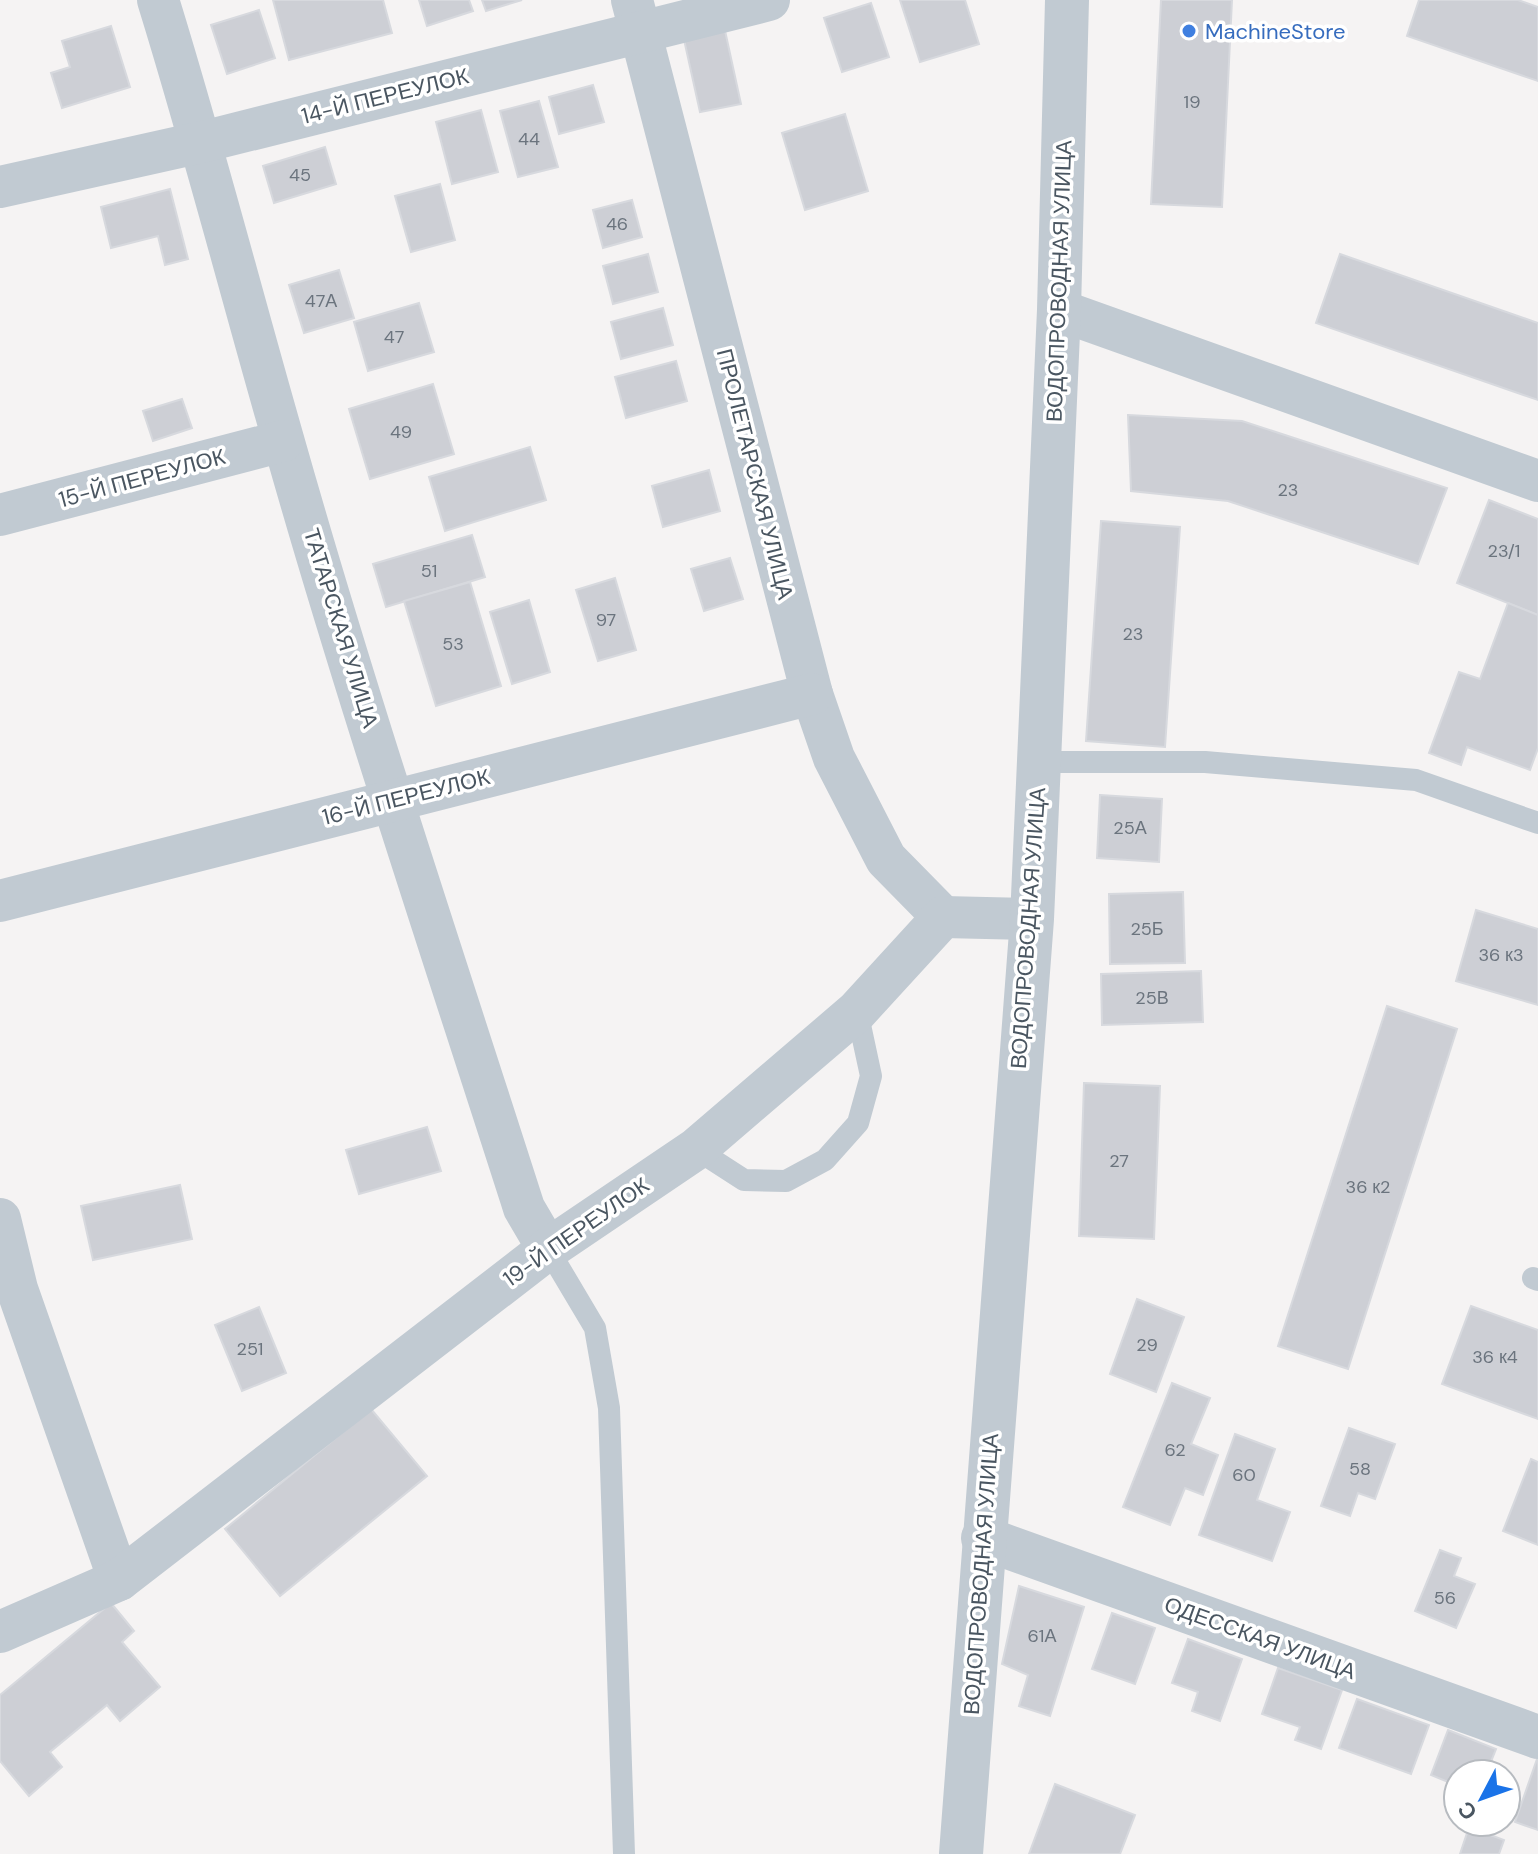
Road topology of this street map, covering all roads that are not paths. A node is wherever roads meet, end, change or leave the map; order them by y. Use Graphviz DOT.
graph roads {
  1 [pos="158,0"];
  2 [pos="769,0"];
  3 [pos="1067,0"];
  4 [pos="637,15"];
  5 [pos="202,142"];
  6 [pos="0,187"];
  7 [pos="1059,310"];
  8 [pos="283,441"];
  9 [pos="1538,481"];
  10 [pos="0,515"];
  11 [pos="812,694"];
  12 [pos="1039,762"];
  13 [pos="393,800"];
  14 [pos="1538,823"];
  15 [pos="0,901"];
  16 [pos="943,917"];
  17 [pos="1032,919"];
  18 [pos="857,1011"];
  19 [pos="696,1149"];
  20 [pos="0,1219"];
  21 [pos="548,1249"];
  22 [pos="8,1291"];
  23 [pos="983,1538"];
  24 [pos="119,1580"];
  25 [pos="0,1632"];
  26 [pos="1538,1737"];
  27 [pos="624,1854"];
  28 [pos="961,1854"];
  1 -- 5 [label="street, ТАТАРСКАЯ УЛИЦА"];
  2 -- 4 [label="street, 14-Й ПЕРЕУЛОК"];
  3 -- 7 [label="street, ВОДОПРОВОДНАЯ УЛИЦА"];
  4 -- 5 [label="street, 14-Й ПЕРЕУЛОК"];
  4 -- 11 [label="street, ПРОЛЕТАРСКАЯ УЛИЦА"];
  5 -- 6 [label="street, 14-Й ПЕРЕУЛОК"];
  5 -- 8 [label="street, ТАТАРСКАЯ УЛИЦА"];
  7 -- 9 [label="street"];
  7 -- 12 [label="street, ВОДОПРОВОДНАЯ УЛИЦА"];
  8 -- 10 [label="street, 15-Й ПЕРЕУЛОК"];
  8 -- 13 [label="street, ТАТАРСКАЯ УЛИЦА"];
  11 -- 13 [label="street, 16-Й ПЕРЕУЛОК"];
  11 -- 16 [label="street, ПРОЛЕТАРСКАЯ УЛИЦА"];
  12 -- 14 [label="lane"];
  12 -- 17 [label="street, ВОДОПРОВОДНАЯ УЛИЦА"];
  13 -- 15 [label="street, 16-Й ПЕРЕУЛОК"];
  13 -- 21 [label="street, ТАТАРСКАЯ УЛИЦА"];
  16 -- 17 [label="street"];
  16 -- 18 [label="street, 19-Й ПЕРЕУЛОК"];
  17 -- 23 [label="street, ВОДОПРОВОДНАЯ УЛИЦА"];
  18 -- 19 [label="street, 19-Й ПЕРЕУЛОК"];
  18 -- 19 [label="lane"];
  19 -- 21 [label="street, 19-Й ПЕРЕУЛОК"];
  20 -- 22 [label="street"];
  21 -- 24 [label="street, 19-Й ПЕРЕУЛОК"];
  21 -- 27 [label="lane"];
  22 -- 24 [label="street"];
  23 -- 26 [label="street, ОДЕССКАЯ УЛИЦА"];
  23 -- 28 [label="street, ВОДОПРОВОДНАЯ УЛИЦА"];
  24 -- 25 [label="street, 19-Й ПЕРЕУЛОК"];
}
